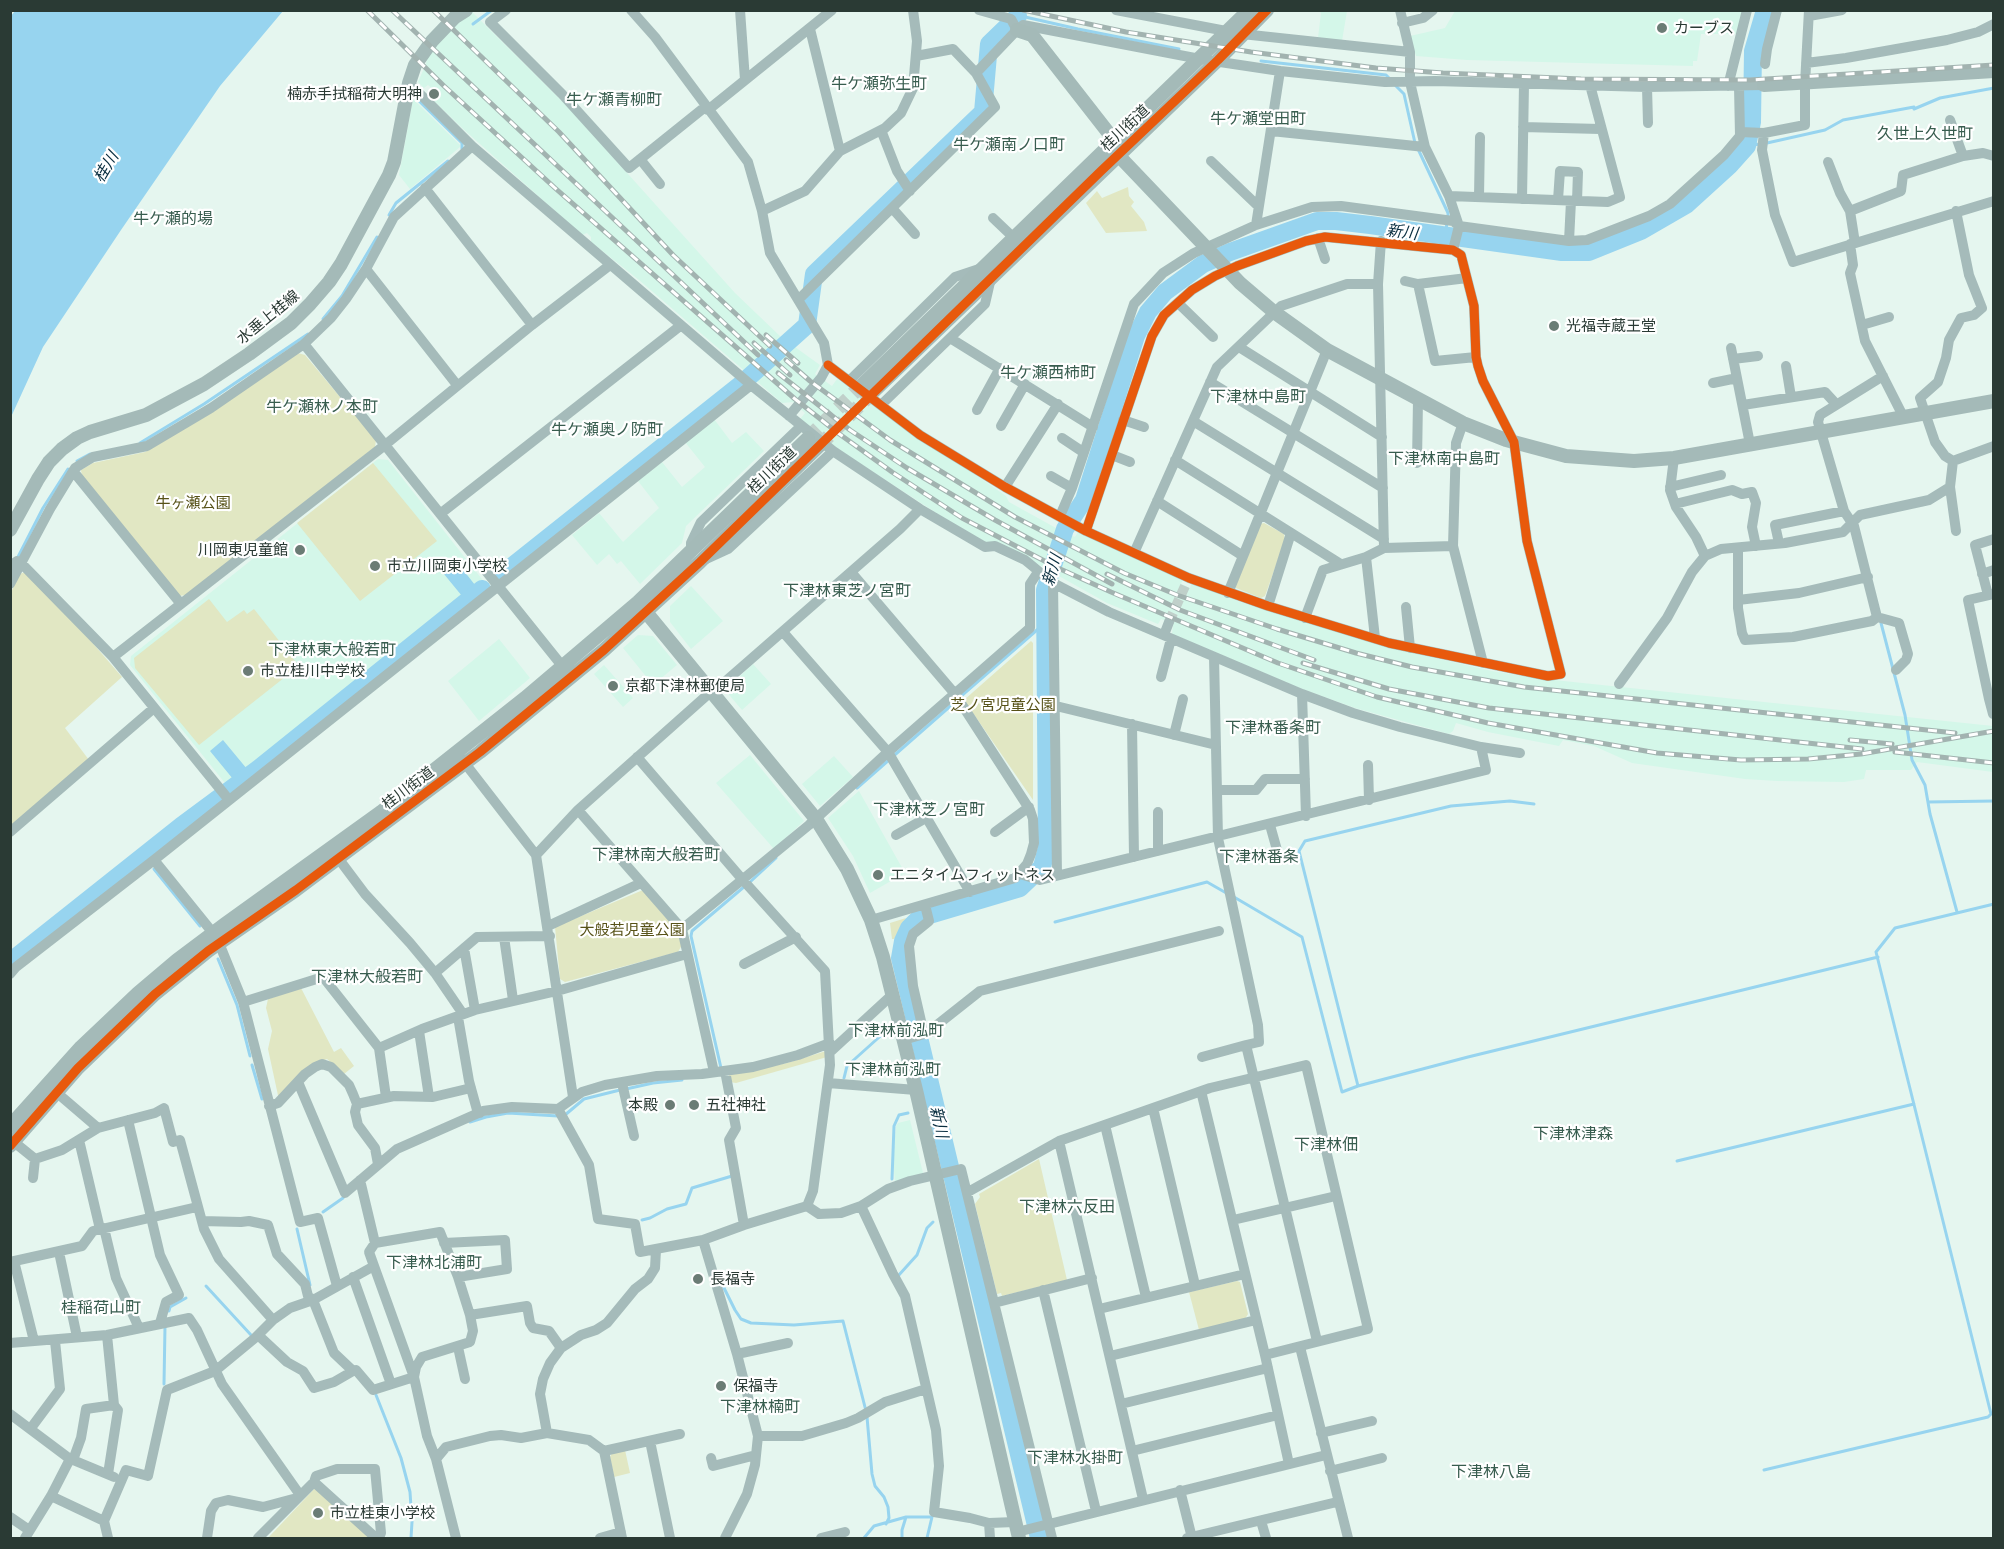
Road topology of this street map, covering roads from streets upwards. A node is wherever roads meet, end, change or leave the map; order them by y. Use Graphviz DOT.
graph roads {
  1 [pos="466,10"];
  2 [pos="506,10"];
  3 [pos="631,10"];
  4 [pos="740,10"];
  5 [pos="832,10"];
  6 [pos="913,10"];
  7 [pos="979,10"];
  8 [pos="1116,10"];
  9 [pos="1267,10"];
  10 [pos="1400,10"];
  11 [pos="1432,10"];
  12 [pos="1747,10"];
  13 [pos="1777,10"];
  14 [pos="1842,10"];
  15 [pos="1245,12"];
  16 [pos="1809,13"];
  17 [pos="1156,15"];
  18 [pos="1402,23"];
  19 [pos="1014,24"];
  20 [pos="1994,24"];
  21 [pos="810,29"];
  22 [pos="1226,31"];
  23 [pos="1242,34"];
  24 [pos="1410,52"];
  25 [pos="916,56"];
  26 [pos="1200,59"];
  27 [pos="1218,60"];
  28 [pos="1806,63"];
  29 [pos="1765,64"];
  30 [pos="1280,71"];
  31 [pos="1994,71"];
  32 [pos="976,73"];
  33 [pos="745,80"];
  34 [pos="1410,82"];
  35 [pos="1524,84"];
  36 [pos="1804,84"];
  37 [pos="1590,85"];
  38 [pos="1764,85"];
  39 [pos="1734,86"];
  40 [pos="1647,87"];
  41 [pos="415,89"];
  42 [pos="707,108"];
  43 [pos="1950,120"];
  44 [pos="1648,123"];
  45 [pos="1523,127"];
  46 [pos="1600,129"];
  47 [pos="881,130"];
  48 [pos="1271,131"];
  49 [pos="1741,132"];
  50 [pos="1763,133"];
  51 [pos="1480,137"];
  52 [pos="1114,140"];
  53 [pos="472,146"];
  54 [pos="1419,146"];
  55 [pos="840,151"];
  56 [pos="1119,156"];
  57 [pos="1963,156"];
  58 [pos="1994,156"];
  59 [pos="640,159"];
  60 [pos="1211,161"];
  61 [pos="1828,162"];
  62 [pos="660,184"];
  63 [pos="425,188"];
  64 [pos="910,191"];
  65 [pos="1449,196"];
  66 [pos="1479,198"];
  67 [pos="1522,199"];
  68 [pos="1558,200"];
  69 [pos="1574,201"];
  70 [pos="1994,201"];
  71 [pos="1258,206"];
  72 [pos="892,208"];
  73 [pos="762,211"];
  74 [pos="1850,211"];
  75 [pos="1956,212"];
  76 [pos="993,218"];
  77 [pos="1453,224"];
  78 [pos="1256,225"];
  79 [pos="915,234"];
  80 [pos="1014,238"];
  81 [pos="1318,238"];
  82 [pos="1381,241"];
  83 [pos="1569,241"];
  84 [pos="1852,244"];
  85 [pos="1454,247"];
  86 [pos="1209,251"];
  87 [pos="1325,259"];
  88 [pos="609,265"];
  89 [pos="1224,267"];
  90 [pos="366,269"];
  91 [pos="987,273"];
  92 [pos="1467,278"];
  93 [pos="1405,281"];
  94 [pos="1378,284"];
  95 [pos="1418,284"];
  96 [pos="799,299"];
  97 [pos="1178,303"];
  98 [pos="1274,312"];
  99 [pos="1889,317"];
  100 [pos="532,325"];
  101 [pos="1862,325"];
  102 [pos="680,326"];
  103 [pos="1213,337"];
  104 [pos="950,338"];
  105 [pos="304,344"];
  106 [pos="1239,347"];
  107 [pos="1327,350"];
  108 [pos="1758,356"];
  109 [pos="1476,357"];
  110 [pos="828,365"];
  111 [pos="1786,366"];
  112 [pos="1000,368"];
  113 [pos="1883,376"];
  114 [pos="1737,378"];
  115 [pos="1380,380"];
  116 [pos="849,381"];
  117 [pos="748,382"];
  118 [pos="1210,382"];
  119 [pos="1713,383"];
  120 [pos="1025,384"];
  121 [pos="457,385"];
  122 [pos="868,388"];
  123 [pos="1310,392"];
  124 [pos="1791,397"];
  125 [pos="1418,399"];
  126 [pos="1994,402"];
  127 [pos="1058,404"];
  128 [pos="1836,404"];
  129 [pos="881,405"];
  130 [pos="1743,405"];
  131 [pos="977,410"];
  132 [pos="1926,413"];
  133 [pos="789,416"];
  134 [pos="1903,416"];
  135 [pos="1123,420"];
  136 [pos="1193,421"];
  137 [pos="1463,423"];
  138 [pos="1001,426"];
  139 [pos="1093,427"];
  140 [pos="1144,427"];
  141 [pos="1821,432"];
  142 [pos="1293,433"];
  143 [pos="809,437"];
  144 [pos="1382,437"];
  145 [pos="1062,438"];
  146 [pos="1514,442"];
  147 [pos="1750,444"];
  148 [pos="385,445"];
  149 [pos="1994,446"];
  150 [pos="833,451"];
  151 [pos="1083,452"];
  152 [pos="1112,455"];
  153 [pos="1674,458"];
  154 [pos="1175,460"];
  155 [pos="1953,461"];
  156 [pos="1130,462"];
  157 [pos="1417,463"];
  158 [pos="73,471"];
  159 [pos="1277,473"];
  160 [pos="1721,475"];
  161 [pos="1051,476"];
  162 [pos="1005,487"];
  163 [pos="1670,487"];
  164 [pos="1950,487"];
  165 [pos="1072,488"];
  166 [pos="1383,488"];
  167 [pos="1157,501"];
  168 [pos="1675,504"];
  169 [pos="920,509"];
  170 [pos="1844,511"];
  171 [pos="440,514"];
  172 [pos="1260,514"];
  173 [pos="1060,516"];
  174 [pos="1851,523"];
  175 [pos="10,530"];
  176 [pos="1086,531"];
  177 [pos="1956,531"];
  178 [pos="1291,533"];
  179 [pos="1994,539"];
  180 [pos="1779,543"];
  181 [pos="1384,544"];
  182 [pos="1453,546"];
  183 [pos="1756,546"];
  184 [pos="1738,549"];
  185 [pos="1134,553"];
  186 [pos="1243,556"];
  187 [pos="1705,556"];
  188 [pos="695,557"];
  189 [pos="1366,557"];
  190 [pos="15,563"];
  191 [pos="1339,564"];
  192 [pos="1994,570"];
  193 [pos="851,572"];
  194 [pos="1038,572"];
  195 [pos="1982,574"];
  196 [pos="1868,578"];
  197 [pos="1053,583"];
  198 [pos="10,584"];
  199 [pos="498,586"];
  200 [pos="1228,593"];
  201 [pos="1991,595"];
  202 [pos="1737,600"];
  203 [pos="181,604"];
  204 [pos="1268,606"];
  205 [pos="642,607"];
  206 [pos="1406,607"];
  207 [pos="1877,617"];
  208 [pos="1305,618"];
  209 [pos="1169,622"];
  210 [pos="783,632"];
  211 [pos="1168,637"];
  212 [pos="1375,638"];
  213 [pos="1410,648"];
  214 [pos="113,657"];
  215 [pos="1214,657"];
  216 [pos="1483,663"];
  217 [pos="1896,670"];
  218 [pos="567,672"];
  219 [pos="1161,678"];
  220 [pos="1619,684"];
  221 [pos="712,692"];
  222 [pos="955,694"];
  223 [pos="1302,694"];
  224 [pos="1183,699"];
  225 [pos="1991,699"];
  226 [pos="1056,706"];
  227 [pos="154,708"];
  228 [pos="1993,714"];
  229 [pos="1132,724"];
  230 [pos="1174,735"];
  231 [pos="1216,745"];
  232 [pos="1481,747"];
  233 [pos="888,752"];
  234 [pos="1520,753"];
  235 [pos="637,757"];
  236 [pos="461,758"];
  237 [pos="1368,765"];
  238 [pos="1305,779"];
  239 [pos="1217,790"];
  240 [pos="226,796"];
  241 [pos="1369,800"];
  242 [pos="1029,807"];
  243 [pos="578,810"];
  244 [pos="1158,812"];
  245 [pos="1306,816"];
  246 [pos="926,818"];
  247 [pos="816,819"];
  248 [pos="1270,825"];
  249 [pos="10,832"];
  250 [pos="995,832"];
  251 [pos="896,835"];
  252 [pos="1218,838"];
  253 [pos="1276,850"];
  254 [pos="1158,851"];
  255 [pos="334,852"];
  256 [pos="536,855"];
  257 [pos="1134,856"];
  258 [pos="154,860"];
  259 [pos="1020,874"];
  260 [pos="1057,875"];
  261 [pos="642,883"];
  262 [pos="745,883"];
  263 [pos="970,892"];
  264 [pos="925,905"];
  265 [pos="871,920"];
  266 [pos="682,929"];
  267 [pos="549,931"];
  268 [pos="1219,931"];
  269 [pos="504,937"];
  270 [pos="796,937"];
  271 [pos="216,938"];
  272 [pos="464,948"];
  273 [pos="687,954"];
  274 [pos="744,964"];
  275 [pos="13,967"];
  276 [pos="435,973"];
  277 [pos="557,991"];
  278 [pos="892,995"];
  279 [pos="513,1000"];
  280 [pos="243,1002"];
  281 [pos="474,1010"];
  282 [pos="461,1016"];
  283 [pos="418,1031"];
  284 [pos="914,1037"];
  285 [pos="1246,1045"];
  286 [pos="379,1048"];
  287 [pos="830,1048"];
  288 [pos="1202,1057"];
  289 [pos="719,1072"];
  290 [pos="1254,1078"];
  291 [pos="298,1082"];
  292 [pos="622,1083"];
  293 [pos="828,1083"];
  294 [pos="471,1088"];
  295 [pos="916,1090"];
  296 [pos="1201,1091"];
  297 [pos="56,1092"];
  298 [pos="386,1097"];
  299 [pos="429,1097"];
  300 [pos="573,1097"];
  301 [pos="357,1104"];
  302 [pos="269,1106"];
  303 [pos="1153,1108"];
  304 [pos="558,1109"];
  305 [pos="479,1116"];
  306 [pos="128,1120"];
  307 [pos="1105,1125"];
  308 [pos="10,1126"];
  309 [pos="98,1128"];
  310 [pos="634,1136"];
  311 [pos="79,1140"];
  312 [pos="1059,1141"];
  313 [pos="12,1144"];
  314 [pos="35,1159"];
  315 [pos="378,1164"];
  316 [pos="945,1172"];
  317 [pos="33,1178"];
  318 [pos="360,1180"];
  319 [pos="968,1192"];
  320 [pos="1336,1196"];
  321 [pos="807,1206"];
  322 [pos="861,1206"];
  323 [pos="197,1207"];
  324 [pos="1284,1208"];
  325 [pos="151,1218"];
  326 [pos="1233,1220"];
  327 [pos="202,1221"];
  328 [pos="744,1225"];
  329 [pos="102,1229"];
  330 [pos="703,1240"];
  331 [pos="375,1243"];
  332 [pos="444,1243"];
  333 [pos="656,1250"];
  334 [pos="59,1252"];
  335 [pos="12,1262"];
  336 [pos="374,1266"];
  337 [pos="1245,1274"];
  338 [pos="353,1277"];
  339 [pos="458,1277"];
  340 [pos="1092,1278"];
  341 [pos="1195,1285"];
  342 [pos="337,1286"];
  343 [pos="1043,1290"];
  344 [pos="1146,1297"];
  345 [pos="313,1300"];
  346 [pos="994,1303"];
  347 [pos="1099,1309"];
  348 [pos="470,1315"];
  349 [pos="273,1320"];
  350 [pos="1256,1320"];
  351 [pos="160,1323"];
  352 [pos="139,1328"];
  353 [pos="107,1335"];
  354 [pos="258,1335"];
  355 [pos="77,1337"];
  356 [pos="34,1341"];
  357 [pos="55,1341"];
  358 [pos="1317,1341"];
  359 [pos="10,1343"];
  360 [pos="788,1343"];
  361 [pos="458,1347"];
  362 [pos="1300,1347"];
  363 [pos="561,1348"];
  364 [pos="737,1354"];
  365 [pos="1265,1355"];
  366 [pos="1110,1356"];
  367 [pos="1268,1368"];
  368 [pos="215,1371"];
  369 [pos="354,1371"];
  370 [pos="414,1377"];
  371 [pos="465,1379"];
  372 [pos="391,1384"];
  373 [pos="926,1389"];
  374 [pos="1121,1404"];
  375 [pos="114,1405"];
  376 [pos="10,1414"];
  377 [pos="1278,1415"];
  378 [pos="1372,1421"];
  379 [pos="31,1428"];
  380 [pos="547,1433"];
  381 [pos="1321,1433"];
  382 [pos="680,1434"];
  383 [pos="758,1436"];
  384 [pos="650,1441"];
  385 [pos="604,1451"];
  386 [pos="1132,1451"];
  387 [pos="756,1455"];
  388 [pos="1326,1455"];
  389 [pos="711,1458"];
  390 [pos="1382,1458"];
  391 [pos="71,1459"];
  392 [pos="436,1459"];
  393 [pos="1289,1464"];
  394 [pos="1330,1471"];
  395 [pos="108,1474"];
  396 [pos="122,1481"];
  397 [pos="314,1482"];
  398 [pos="1180,1490"];
  399 [pos="51,1496"];
  400 [pos="297,1497"];
  401 [pos="1143,1499"];
  402 [pos="1337,1502"];
  403 [pos="1096,1511"];
  404 [pos="10,1516"];
  405 [pos="104,1521"];
  406 [pos="1262,1521"];
  407 [pos="989,1523"];
  408 [pos="1041,1525"];
  409 [pos="1017,1531"];
  410 [pos="845,1532"];
  411 [pos="27,1534"];
  412 [pos="622,1535"];
  413 [pos="1190,1538"];
  414 [pos="1348,1538"];
  415 [pos="108,1539"];
  416 [pos="207,1539"];
  417 [pos="258,1539"];
  418 [pos="456,1539"];
  419 [pos="600,1539"];
  420 [pos="670,1539"];
  421 [pos="725,1539"];
  422 [pos="821,1539"];
  423 [pos="990,1539"];
  424 [pos="1052,1539"];
  425 [pos="1266,1539"];
  1 -- 41 [label="street, 水垂上桂線"];
  2 -- 59 [label="street"];
  3 -- 42 [label="street"];
  4 -- 33 [label="street"];
  5 -- 21 [label="street"];
  6 -- 25 [label="street"];
  7 -- 19 [label="street"];
  8 -- 17 [label="street"];
  9 -- 23 [label="street, 桂川街道"];
  10 -- 18 [label="street"];
  11 -- 18 [label="street"];
  12 -- 39 [label="street"];
  13 -- 29 [label="street"];
  14 -- 16 [label="street"];
  15 -- 22 [label="street, 桂川街道"];
  16 -- 28 [label="street"];
  17 -- 22 [label="street"];
  18 -- 24 [label="street"];
  19 -- 26 [label="street"];
  19 -- 32 [label="street"];
  19 -- 52 [label="street"];
  20 -- 28 [label="street"];
  21 -- 33 [label="street"];
  21 -- 55 [label="street"];
  22 -- 26 [label="street, 桂川街道"];
  23 -- 24 [label="street"];
  23 -- 27 [label="street, 桂川街道"];
  24 -- 34 [label="street"];
  25 -- 32 [label="street"];
  25 -- 47 [label="street"];
  26 -- 27 [label="street"];
  26 -- 52 [label="street, 桂川街道"];
  27 -- 30 [label="street"];
  27 -- 56 [label="street, 桂川街道"];
  28 -- 36 [label="street"];
  30 -- 34 [label="street"];
  30 -- 48 [label="street"];
  31 -- 36 [label="street"];
  32 -- 64 [label="street"];
  33 -- 42 [label="street"];
  34 -- 35 [label="street"];
  34 -- 54 [label="street"];
  35 -- 37 [label="street"];
  35 -- 45 [label="street"];
  36 -- 38 [label="street"];
  36 -- 50 [label="street"];
  37 -- 40 [label="street"];
  37 -- 46 [label="street"];
  38 -- 39 [label="street"];
  39 -- 40 [label="street"];
  39 -- 49 [label="street"];
  40 -- 44 [label="street"];
  41 -- 53 [label="street"];
  41 -- 175 [label="street, 水垂上桂線"];
  42 -- 59 [label="street"];
  42 -- 73 [label="street"];
  43 -- 57 [label="street"];
  45 -- 46 [label="street"];
  45 -- 67 [label="street"];
  46 -- 69 [label="street"];
  47 -- 55 [label="street"];
  47 -- 64 [label="street"];
  48 -- 54 [label="street"];
  48 -- 71 [label="street"];
  49 -- 50 [label="street"];
  49 -- 83 [label="street"];
  50 -- 84 [label="street"];
  51 -- 66 [label="street"];
  52 -- 56 [label="street"];
  52 -- 80 [label="street, 桂川街道"];
  53 -- 63 [label="street"];
  53 -- 88 [label="street"];
  54 -- 65 [label="street"];
  55 -- 73 [label="street"];
  56 -- 86 [label="street"];
  56 -- 91 [label="street, 桂川街道"];
  57 -- 58 [label="street"];
  57 -- 74 [label="street"];
  59 -- 62 [label="street"];
  60 -- 71 [label="street"];
  61 -- 74 [label="street"];
  63 -- 90 [label="street"];
  63 -- 100 [label="street"];
  64 -- 72 [label="street"];
  65 -- 66 [label="street"];
  65 -- 77 [label="street"];
  66 -- 67 [label="street"];
  67 -- 68 [label="street"];
  68 -- 69 [label="street"];
  68 -- 69 [label="street"];
  69 -- 83 [label="street"];
  70 -- 75 [label="street"];
  71 -- 78 [label="street"];
  72 -- 79 [label="street"];
  72 -- 96 [label="street"];
  73 -- 96 [label="street"];
  74 -- 84 [label="street"];
  75 -- 84 [label="street"];
  75 -- 132 [label="street"];
  76 -- 80 [label="street"];
  77 -- 78 [label="street"];
  77 -- 83 [label="street"];
  77 -- 85 [label="street"];
  78 -- 86 [label="street"];
  80 -- 91 [label="street, 桂川街道"];
  81 -- 82 [label="street"];
  81 -- 87 [label="street"];
  81 -- 89 [label="street"];
  82 -- 85 [label="street"];
  82 -- 94 [label="street"];
  84 -- 101 [label="street"];
  85 -- 92 [label="street"];
  86 -- 89 [label="street"];
  86 -- 139 [label="street"];
  88 -- 100 [label="street"];
  88 -- 102 [label="street"];
  89 -- 97 [label="street"];
  89 -- 98 [label="street"];
  90 -- 105 [label="street"];
  90 -- 121 [label="street"];
  91 -- 104 [label="street"];
  91 -- 116 [label="street"];
  91 -- 122 [label="street, 桂川街道"];
  92 -- 95 [label="street"];
  92 -- 109 [label="street"];
  93 -- 95 [label="street"];
  94 -- 98 [label="street"];
  94 -- 115 [label="street"];
  95 -- 109 [label="street"];
  96 -- 110 [label="street"];
  97 -- 103 [label="street"];
  97 -- 135 [label="street"];
  98 -- 106 [label="street"];
  98 -- 107 [label="street"];
  99 -- 101 [label="street"];
  100 -- 121 [label="street"];
  101 -- 113 [label="street"];
  102 -- 117 [label="street"];
  102 -- 171 [label="street"];
  104 -- 112 [label="street"];
  104 -- 129 [label="street"];
  105 -- 148 [label="street"];
  105 -- 158 [label="street"];
  106 -- 118 [label="street"];
  106 -- 123 [label="street"];
  107 -- 115 [label="street"];
  107 -- 123 [label="street"];
  108 -- 114 [label="street"];
  109 -- 146 [label="street"];
  110 -- 116 [label="street"];
  110 -- 133 [label="street"];
  111 -- 124 [label="street"];
  112 -- 120 [label="street"];
  112 -- 131 [label="street"];
  113 -- 128 [label="street"];
  113 -- 134 [label="street"];
  114 -- 119 [label="street"];
  114 -- 130 [label="street"];
  115 -- 125 [label="street"];
  115 -- 144 [label="street"];
  116 -- 129 [label="street"];
  117 -- 133 [label="street"];
  117 -- 199 [label="street"];
  118 -- 136 [label="street"];
  118 -- 142 [label="street"];
  120 -- 127 [label="street"];
  120 -- 138 [label="street"];
  121 -- 148 [label="street"];
  123 -- 142 [label="street"];
  123 -- 144 [label="street"];
  124 -- 128 [label="street"];
  124 -- 130 [label="street"];
  125 -- 137 [label="street"];
  125 -- 157 [label="street"];
  126 -- 132 [label="street"];
  127 -- 139 [label="street"];
  127 -- 162 [label="street"];
  128 -- 141 [label="street"];
  129 -- 162 [label="street"];
  130 -- 147 [label="street"];
  132 -- 134 [label="street"];
  132 -- 155 [label="street"];
  133 -- 143 [label="street"];
  134 -- 141 [label="street"];
  135 -- 140 [label="street"];
  135 -- 152 [label="street"];
  136 -- 154 [label="street"];
  136 -- 159 [label="street"];
  137 -- 146 [label="street"];
  137 -- 182 [label="street"];
  139 -- 151 [label="street"];
  141 -- 147 [label="street"];
  141 -- 170 [label="street"];
  142 -- 159 [label="street"];
  142 -- 166 [label="street"];
  143 -- 150 [label="street"];
  143 -- 188 [label="street, 桂川街道"];
  143 -- 188 [label="street"];
  144 -- 166 [label="street"];
  145 -- 151 [label="street"];
  146 -- 153 [label="street"];
  146 -- 216 [label="street"];
  147 -- 153 [label="street"];
  148 -- 171 [label="street"];
  148 -- 203 [label="street"];
  149 -- 155 [label="street"];
  150 -- 169 [label="street"];
  150 -- 188 [label="street"];
  151 -- 165 [label="street"];
  152 -- 156 [label="street"];
  152 -- 176 [label="street"];
  153 -- 163 [label="street"];
  154 -- 167 [label="street"];
  154 -- 172 [label="street"];
  155 -- 164 [label="street"];
  158 -- 190 [label="street"];
  158 -- 203 [label="street"];
  159 -- 172 [label="street"];
  159 -- 181 [label="street"];
  160 -- 163 [label="street"];
  161 -- 165 [label="street"];
  162 -- 173 [label="street"];
  163 -- 168 [label="street"];
  164 -- 174 [label="street"];
  164 -- 177 [label="street"];
  165 -- 173 [label="street"];
  166 -- 181 [label="street"];
  167 -- 185 [label="street"];
  167 -- 186 [label="street"];
  168 -- 183 [label="street"];
  168 -- 187 [label="street"];
  169 -- 193 [label="street"];
  169 -- 194 [label="street"];
  170 -- 174 [label="street"];
  170 -- 180 [label="street"];
  171 -- 199 [label="street"];
  172 -- 178 [label="street"];
  172 -- 186 [label="street"];
  173 -- 176 [label="street"];
  174 -- 180 [label="street"];
  174 -- 196 [label="street"];
  176 -- 185 [label="street"];
  178 -- 191 [label="street"];
  178 -- 204 [label="street"];
  179 -- 195 [label="street"];
  180 -- 183 [label="street"];
  181 -- 182 [label="street"];
  181 -- 189 [label="street"];
  182 -- 216 [label="street"];
  183 -- 184 [label="street"];
  184 -- 187 [label="street"];
  184 -- 202 [label="street"];
  185 -- 200 [label="street"];
  186 -- 200 [label="street"];
  187 -- 220 [label="street"];
  188 -- 205 [label="street, 桂川街道"];
  189 -- 191 [label="street"];
  189 -- 212 [label="street"];
  190 -- 198 [label="street"];
  190 -- 214 [label="street"];
  191 -- 208 [label="street"];
  192 -- 195 [label="street"];
  193 -- 210 [label="street"];
  193 -- 222 [label="street"];
  194 -- 197 [label="street"];
  194 -- 222 [label="street"];
  195 -- 201 [label="street"];
  196 -- 202 [label="street"];
  196 -- 207 [label="street"];
  197 -- 211 [label="street"];
  197 -- 226 [label="street"];
  199 -- 218 [label="street"];
  199 -- 240 [label="street"];
  200 -- 204 [label="street"];
  201 -- 225 [label="street"];
  202 -- 207 [label="street"];
  203 -- 214 [label="street"];
  204 -- 208 [label="street"];
  205 -- 218 [label="street, 桂川街道"];
  205 -- 221 [label="street"];
  206 -- 213 [label="street"];
  207 -- 217 [label="street"];
  208 -- 212 [label="street"];
  209 -- 211 [label="street"];
  210 -- 221 [label="street"];
  210 -- 233 [label="street"];
  211 -- 215 [label="street"];
  211 -- 219 [label="street"];
  212 -- 213 [label="street"];
  213 -- 216 [label="street"];
  214 -- 227 [label="street"];
  215 -- 223 [label="street"];
  215 -- 231 [label="street"];
  218 -- 236 [label="street, 桂川街道"];
  221 -- 235 [label="street"];
  221 -- 247 [label="street"];
  222 -- 233 [label="street"];
  222 -- 242 [label="street"];
  223 -- 232 [label="street"];
  223 -- 238 [label="street"];
  224 -- 230 [label="street"];
  225 -- 228 [label="street"];
  226 -- 229 [label="street"];
  226 -- 260 [label="street"];
  227 -- 240 [label="street"];
  227 -- 249 [label="street"];
  229 -- 230 [label="street"];
  229 -- 257 [label="street"];
  230 -- 231 [label="street"];
  231 -- 239 [label="street"];
  232 -- 234 [label="street"];
  232 -- 241 [label="street"];
  233 -- 246 [label="street"];
  233 -- 247 [label="street"];
  235 -- 243 [label="street"];
  235 -- 262 [label="street"];
  236 -- 255 [label="street, 桂川街道"];
  236 -- 256 [label="street"];
  237 -- 241 [label="street"];
  238 -- 239 [label="street"];
  238 -- 245 [label="street"];
  239 -- 252 [label="street"];
  240 -- 258 [label="street"];
  241 -- 245 [label="street"];
  242 -- 250 [label="street"];
  242 -- 259 [label="street"];
  243 -- 256 [label="street"];
  243 -- 261 [label="street"];
  244 -- 254 [label="street"];
  245 -- 248 [label="street"];
  246 -- 251 [label="street"];
  246 -- 263 [label="street"];
  247 -- 262 [label="street"];
  247 -- 265 [label="street"];
  248 -- 252 [label="street"];
  248 -- 253 [label="street"];
  252 -- 254 [label="street"];
  252 -- 285 [label="street"];
  254 -- 257 [label="street"];
  255 -- 271 [label="street, 桂川街道"];
  255 -- 276 [label="street"];
  256 -- 267 [label="street"];
  257 -- 260 [label="street"];
  258 -- 271 [label="street"];
  258 -- 275 [label="street"];
  259 -- 260 [label="street"];
  259 -- 263 [label="street"];
  261 -- 266 [label="street"];
  261 -- 267 [label="street"];
  262 -- 266 [label="street"];
  262 -- 270 [label="street"];
  263 -- 264 [label="street"];
  264 -- 265 [label="street"];
  264 -- 284 [label="street"];
  265 -- 278 [label="street"];
  266 -- 273 [label="street"];
  267 -- 269 [label="street"];
  267 -- 277 [label="street"];
  268 -- 284 [label="street"];
  269 -- 272 [label="street"];
  269 -- 279 [label="street"];
  270 -- 274 [label="street"];
  270 -- 287 [label="street"];
  271 -- 280 [label="street"];
  271 -- 297 [label="street, 桂川街道"];
  271 -- 308 [label="street, 桂川街道"];
  272 -- 276 [label="street"];
  272 -- 281 [label="street"];
  273 -- 277 [label="street"];
  273 -- 289 [label="street"];
  276 -- 282 [label="street"];
  277 -- 279 [label="street"];
  277 -- 300 [label="street"];
  278 -- 284 [label="street"];
  278 -- 287 [label="street"];
  279 -- 281 [label="street"];
  280 -- 286 [label="street"];
  280 -- 302 [label="street"];
  281 -- 282 [label="street"];
  282 -- 283 [label="street"];
  282 -- 294 [label="street"];
  283 -- 286 [label="street"];
  283 -- 299 [label="street"];
  284 -- 295 [label="street"];
  285 -- 288 [label="street"];
  285 -- 290 [label="street"];
  286 -- 298 [label="street"];
  287 -- 289 [label="street"];
  287 -- 293 [label="street"];
  289 -- 292 [label="street"];
  289 -- 328 [label="street"];
  290 -- 296 [label="street"];
  290 -- 320 [label="street"];
  290 -- 324 [label="street"];
  291 -- 301 [label="street"];
  291 -- 302 [label="street"];
  291 -- 318 [label="street"];
  292 -- 300 [label="street"];
  292 -- 310 [label="street"];
  293 -- 295 [label="street"];
  293 -- 321 [label="street"];
  294 -- 299 [label="street"];
  294 -- 305 [label="street"];
  295 -- 316 [label="street"];
  296 -- 303 [label="street"];
  296 -- 326 [label="street"];
  297 -- 309 [label="street"];
  297 -- 313 [label="street, 桂川街道"];
  298 -- 299 [label="street"];
  298 -- 301 [label="street"];
  300 -- 304 [label="street"];
  301 -- 315 [label="street"];
  302 -- 342 [label="street"];
  303 -- 307 [label="street"];
  303 -- 341 [label="street"];
  304 -- 305 [label="street"];
  304 -- 333 [label="street"];
  305 -- 315 [label="street"];
  306 -- 309 [label="street"];
  306 -- 323 [label="street"];
  306 -- 325 [label="street"];
  307 -- 312 [label="street"];
  307 -- 344 [label="street"];
  309 -- 311 [label="street"];
  311 -- 314 [label="street"];
  311 -- 329 [label="street"];
  312 -- 319 [label="street"];
  312 -- 340 [label="street"];
  313 -- 314 [label="street"];
  314 -- 317 [label="street"];
  315 -- 318 [label="street"];
  316 -- 319 [label="street"];
  316 -- 322 [label="street"];
  316 -- 409 [label="street"];
  318 -- 331 [label="street"];
  319 -- 346 [label="street"];
  320 -- 324 [label="street"];
  320 -- 358 [label="street"];
  321 -- 322 [label="street"];
  321 -- 328 [label="street"];
  322 -- 373 [label="street"];
  323 -- 325 [label="street"];
  323 -- 327 [label="street"];
  324 -- 326 [label="street"];
  324 -- 358 [label="street"];
  325 -- 329 [label="street"];
  325 -- 351 [label="street"];
  326 -- 337 [label="street"];
  327 -- 345 [label="street"];
  327 -- 349 [label="street"];
  328 -- 330 [label="street"];
  329 -- 334 [label="street"];
  329 -- 352 [label="street"];
  330 -- 333 [label="street"];
  330 -- 364 [label="street"];
  331 -- 332 [label="street"];
  331 -- 336 [label="street"];
  332 -- 339 [label="street"];
  332 -- 339 [label="street"];
  333 -- 363 [label="street"];
  334 -- 335 [label="street"];
  334 -- 355 [label="street"];
  335 -- 356 [label="street"];
  336 -- 338 [label="street"];
  336 -- 370 [label="street"];
  337 -- 341 [label="street"];
  337 -- 350 [label="street"];
  338 -- 342 [label="street"];
  338 -- 372 [label="street"];
  339 -- 348 [label="street"];
  340 -- 343 [label="street"];
  340 -- 347 [label="street"];
  341 -- 344 [label="street"];
  342 -- 345 [label="street"];
  343 -- 346 [label="street"];
  343 -- 403 [label="street"];
  344 -- 347 [label="street"];
  345 -- 349 [label="street"];
  345 -- 369 [label="street"];
  346 -- 408 [label="street"];
  347 -- 366 [label="street"];
  348 -- 361 [label="street"];
  348 -- 363 [label="street"];
  349 -- 354 [label="street"];
  350 -- 365 [label="street"];
  350 -- 366 [label="street"];
  351 -- 352 [label="street"];
  351 -- 368 [label="street"];
  352 -- 353 [label="street"];
  353 -- 355 [label="street"];
  353 -- 375 [label="street"];
  354 -- 368 [label="street"];
  354 -- 369 [label="street"];
  355 -- 357 [label="street"];
  356 -- 357 [label="street"];
  356 -- 359 [label="street"];
  357 -- 379 [label="street"];
  358 -- 362 [label="street"];
  360 -- 364 [label="street"];
  361 -- 370 [label="street"];
  361 -- 371 [label="street"];
  362 -- 365 [label="street"];
  362 -- 381 [label="street"];
  363 -- 380 [label="street"];
  364 -- 383 [label="street"];
  365 -- 367 [label="street"];
  366 -- 374 [label="street"];
  367 -- 374 [label="street"];
  367 -- 377 [label="street"];
  368 -- 396 [label="street"];
  368 -- 400 [label="street"];
  369 -- 372 [label="street"];
  370 -- 372 [label="street"];
  370 -- 392 [label="street"];
  373 -- 383 [label="street"];
  373 -- 407 [label="street"];
  374 -- 386 [label="street"];
  375 -- 391 [label="street"];
  375 -- 395 [label="street"];
  376 -- 379 [label="street"];
  377 -- 386 [label="street"];
  377 -- 393 [label="street"];
  378 -- 381 [label="street"];
  379 -- 391 [label="street"];
  380 -- 385 [label="street"];
  380 -- 392 [label="street"];
  381 -- 388 [label="street"];
  382 -- 384 [label="street"];
  383 -- 387 [label="street"];
  384 -- 385 [label="street"];
  384 -- 420 [label="street"];
  385 -- 412 [label="street"];
  386 -- 401 [label="street"];
  387 -- 389 [label="street"];
  387 -- 421 [label="street"];
  388 -- 393 [label="street"];
  388 -- 394 [label="street"];
  390 -- 394 [label="street"];
  391 -- 395 [label="street"];
  391 -- 399 [label="street"];
  392 -- 418 [label="street"];
  393 -- 398 [label="street"];
  394 -- 402 [label="street"];
  395 -- 396 [label="street"];
  396 -- 405 [label="street"];
  397 -- 397 [label="street"];
  397 -- 400 [label="street"];
  398 -- 401 [label="street"];
  398 -- 413 [label="street"];
  399 -- 405 [label="street"];
  399 -- 411 [label="street"];
  400 -- 416 [label="street"];
  400 -- 417 [label="street"];
  401 -- 403 [label="street"];
  402 -- 406 [label="street"];
  402 -- 414 [label="street"];
  403 -- 408 [label="street"];
  404 -- 411 [label="street"];
  405 -- 415 [label="street"];
  406 -- 413 [label="street"];
  406 -- 425 [label="street"];
  407 -- 409 [label="street"];
  407 -- 423 [label="street"];
  408 -- 409 [label="street"];
  408 -- 424 [label="street"];
  410 -- 422 [label="street"];
  412 -- 419 [label="street"];
}
